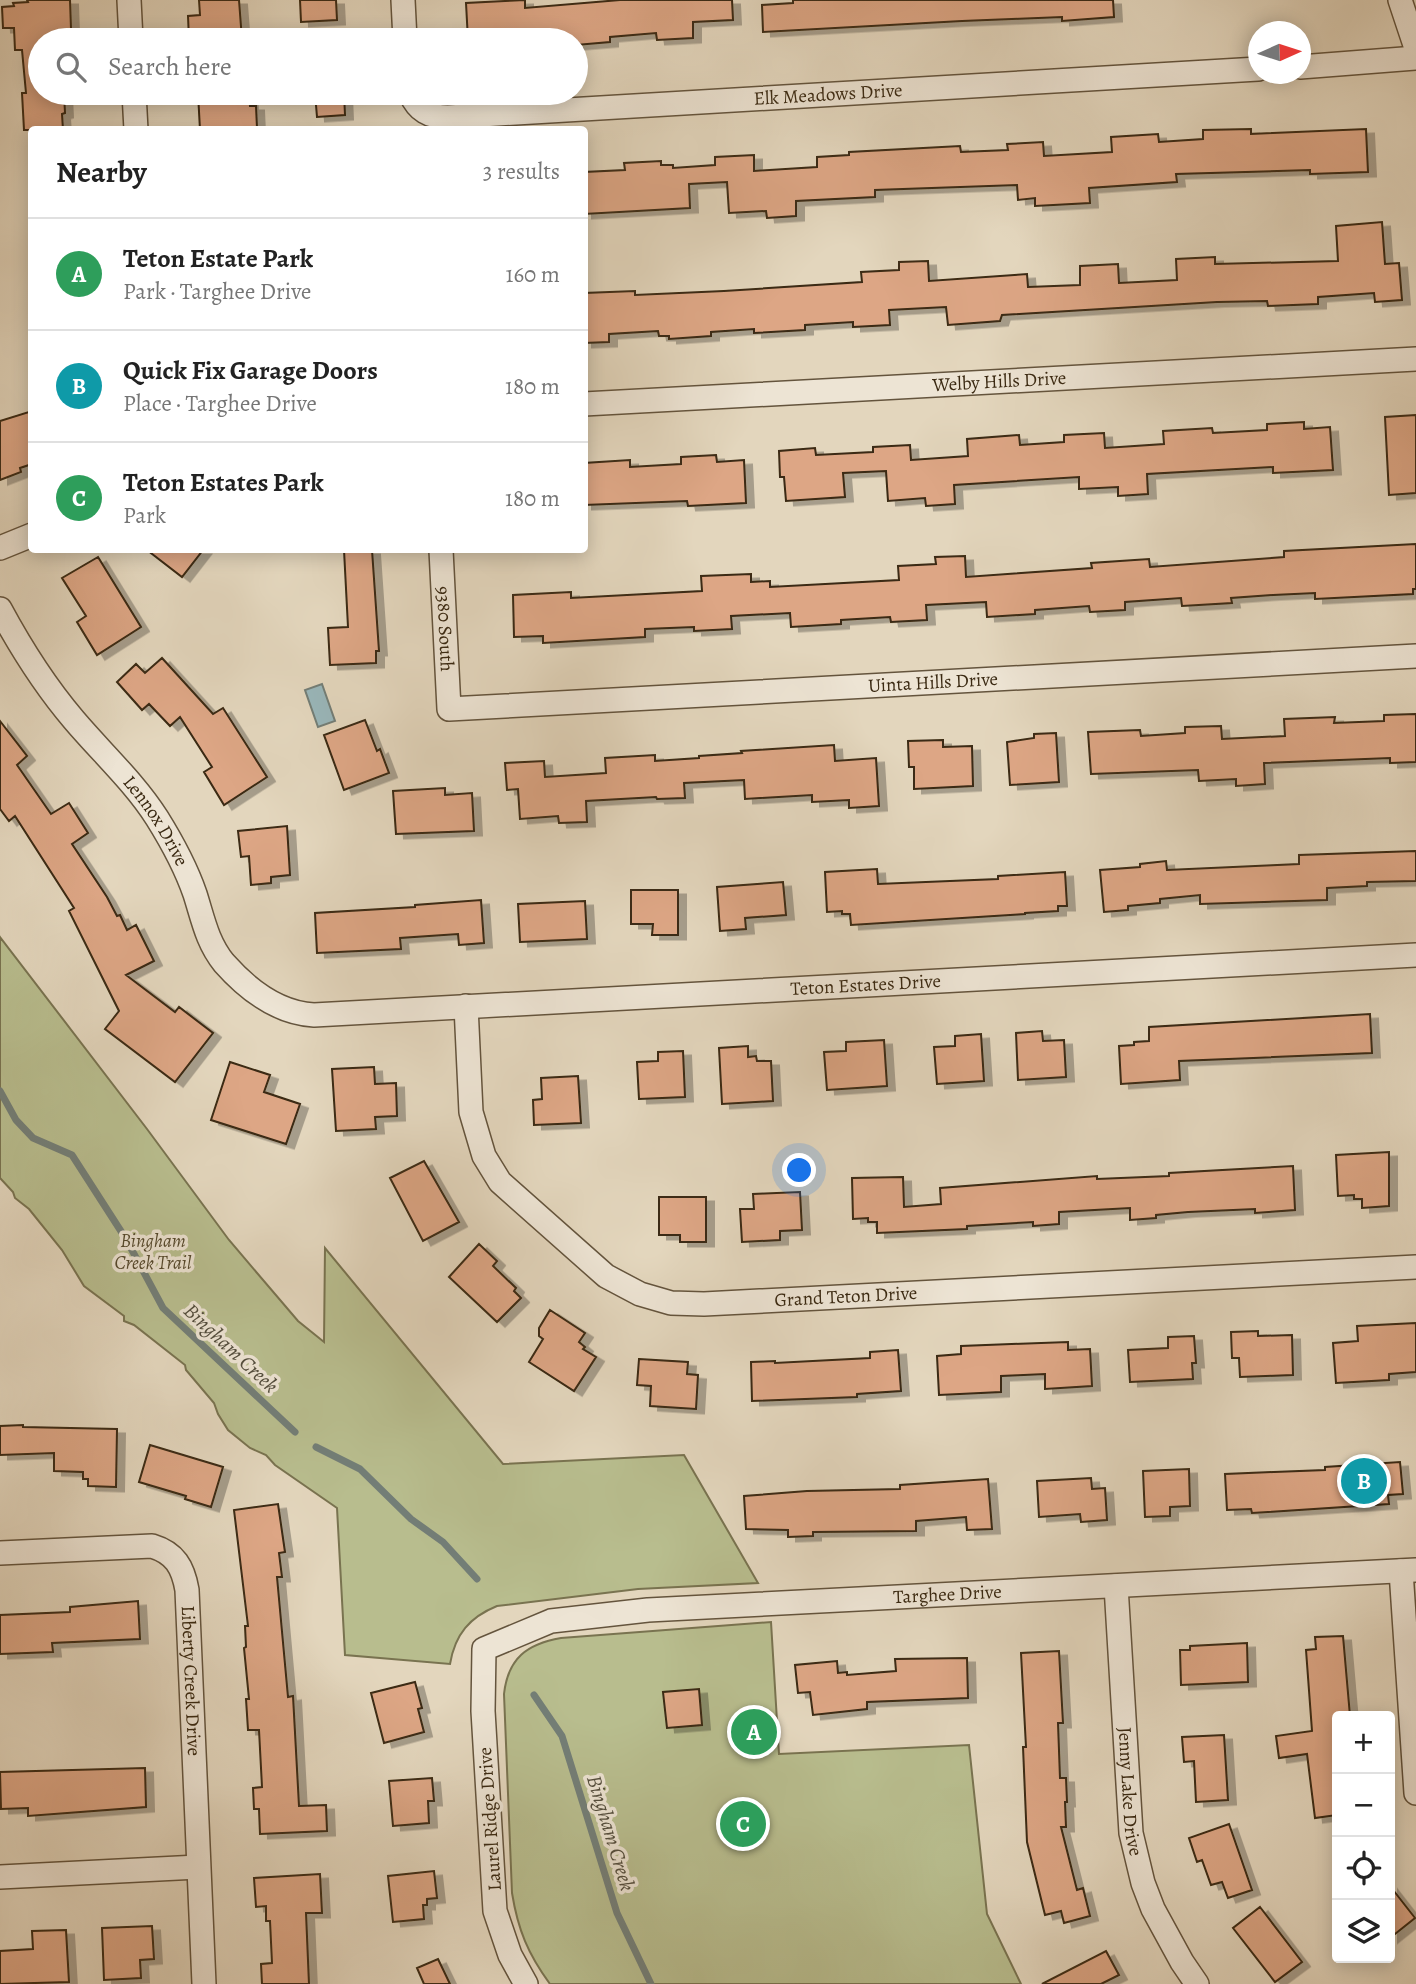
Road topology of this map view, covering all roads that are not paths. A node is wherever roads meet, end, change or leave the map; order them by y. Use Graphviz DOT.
graph roads {
  1 [pos="130,0"];
  2 [pos="403,0"];
  3 [pos="1400,0"];
  4 [pos="131,28"];
  5 [pos="404,28"];
  6 [pos="1416,48"];
  7 [pos="1416,58"];
  8 [pos="1311,66"];
  9 [pos="1248,70"];
  10 [pos="135,105"];
  11 [pos="417,105"];
  12 [pos="136,126"];
  13 [pos="1416,359"];
  14 [pos="588,404"];
  15 [pos="28,537"];
  16 [pos="0,548"];
  17 [pos="441,553"];
  18 [pos="0,609"];
  19 [pos="1416,656"];
  20 [pos="449,709"];
  21 [pos="1416,955"];
  22 [pos="466,1006"];
  23 [pos="314,1014"];
  24 [pos="1416,1266"];
  25 [pos="0,1553"];
  26 [pos="1409,1571"];
  27 [pos="1116,1586"];
  28 [pos="484,1648"];
  29 [pos="1416,1793"];
  30 [pos="198,1867"];
  31 [pos="0,1877"];
  32 [pos="204,1984"];
  33 [pos="526,1984"];
  34 [pos="1197,1984"];
  1 -- 4 [label="street"];
  2 -- 5 [label="street"];
  3 -- 6 [label="street"];
  7 -- 8 [label="street"];
  9 -- 11 [label="street, Elk Meadows Drive"];
  10 -- 12 [label="street"];
  13 -- 14 [label="street, Welby Hills Drive"];
  15 -- 16 [label="street"];
  17 -- 20 [label="street, 9380 South"];
  18 -- 23 [label="street, Lennox Drive"];
  19 -- 20 [label="street, Uinta Hills Drive"];
  21 -- 22 [label="street, Teton Estates Drive"];
  22 -- 23 [label="street, Teton Estates Drive"];
  22 -- 24 [label="street, Grand Teton Drive"];
  25 -- 30 [label="street, Liberty Creek Drive"];
  26 -- 27 [label="street, Targhee Drive"];
  26 -- 29 [label="street"];
  27 -- 28 [label="street, Targhee Drive"];
  27 -- 34 [label="street, Jenny Lake Drive"];
  28 -- 33 [label="street, Laurel Ridge Drive"];
  30 -- 31 [label="street"];
  30 -- 32 [label="street, Liberty Creek Drive"];
}
